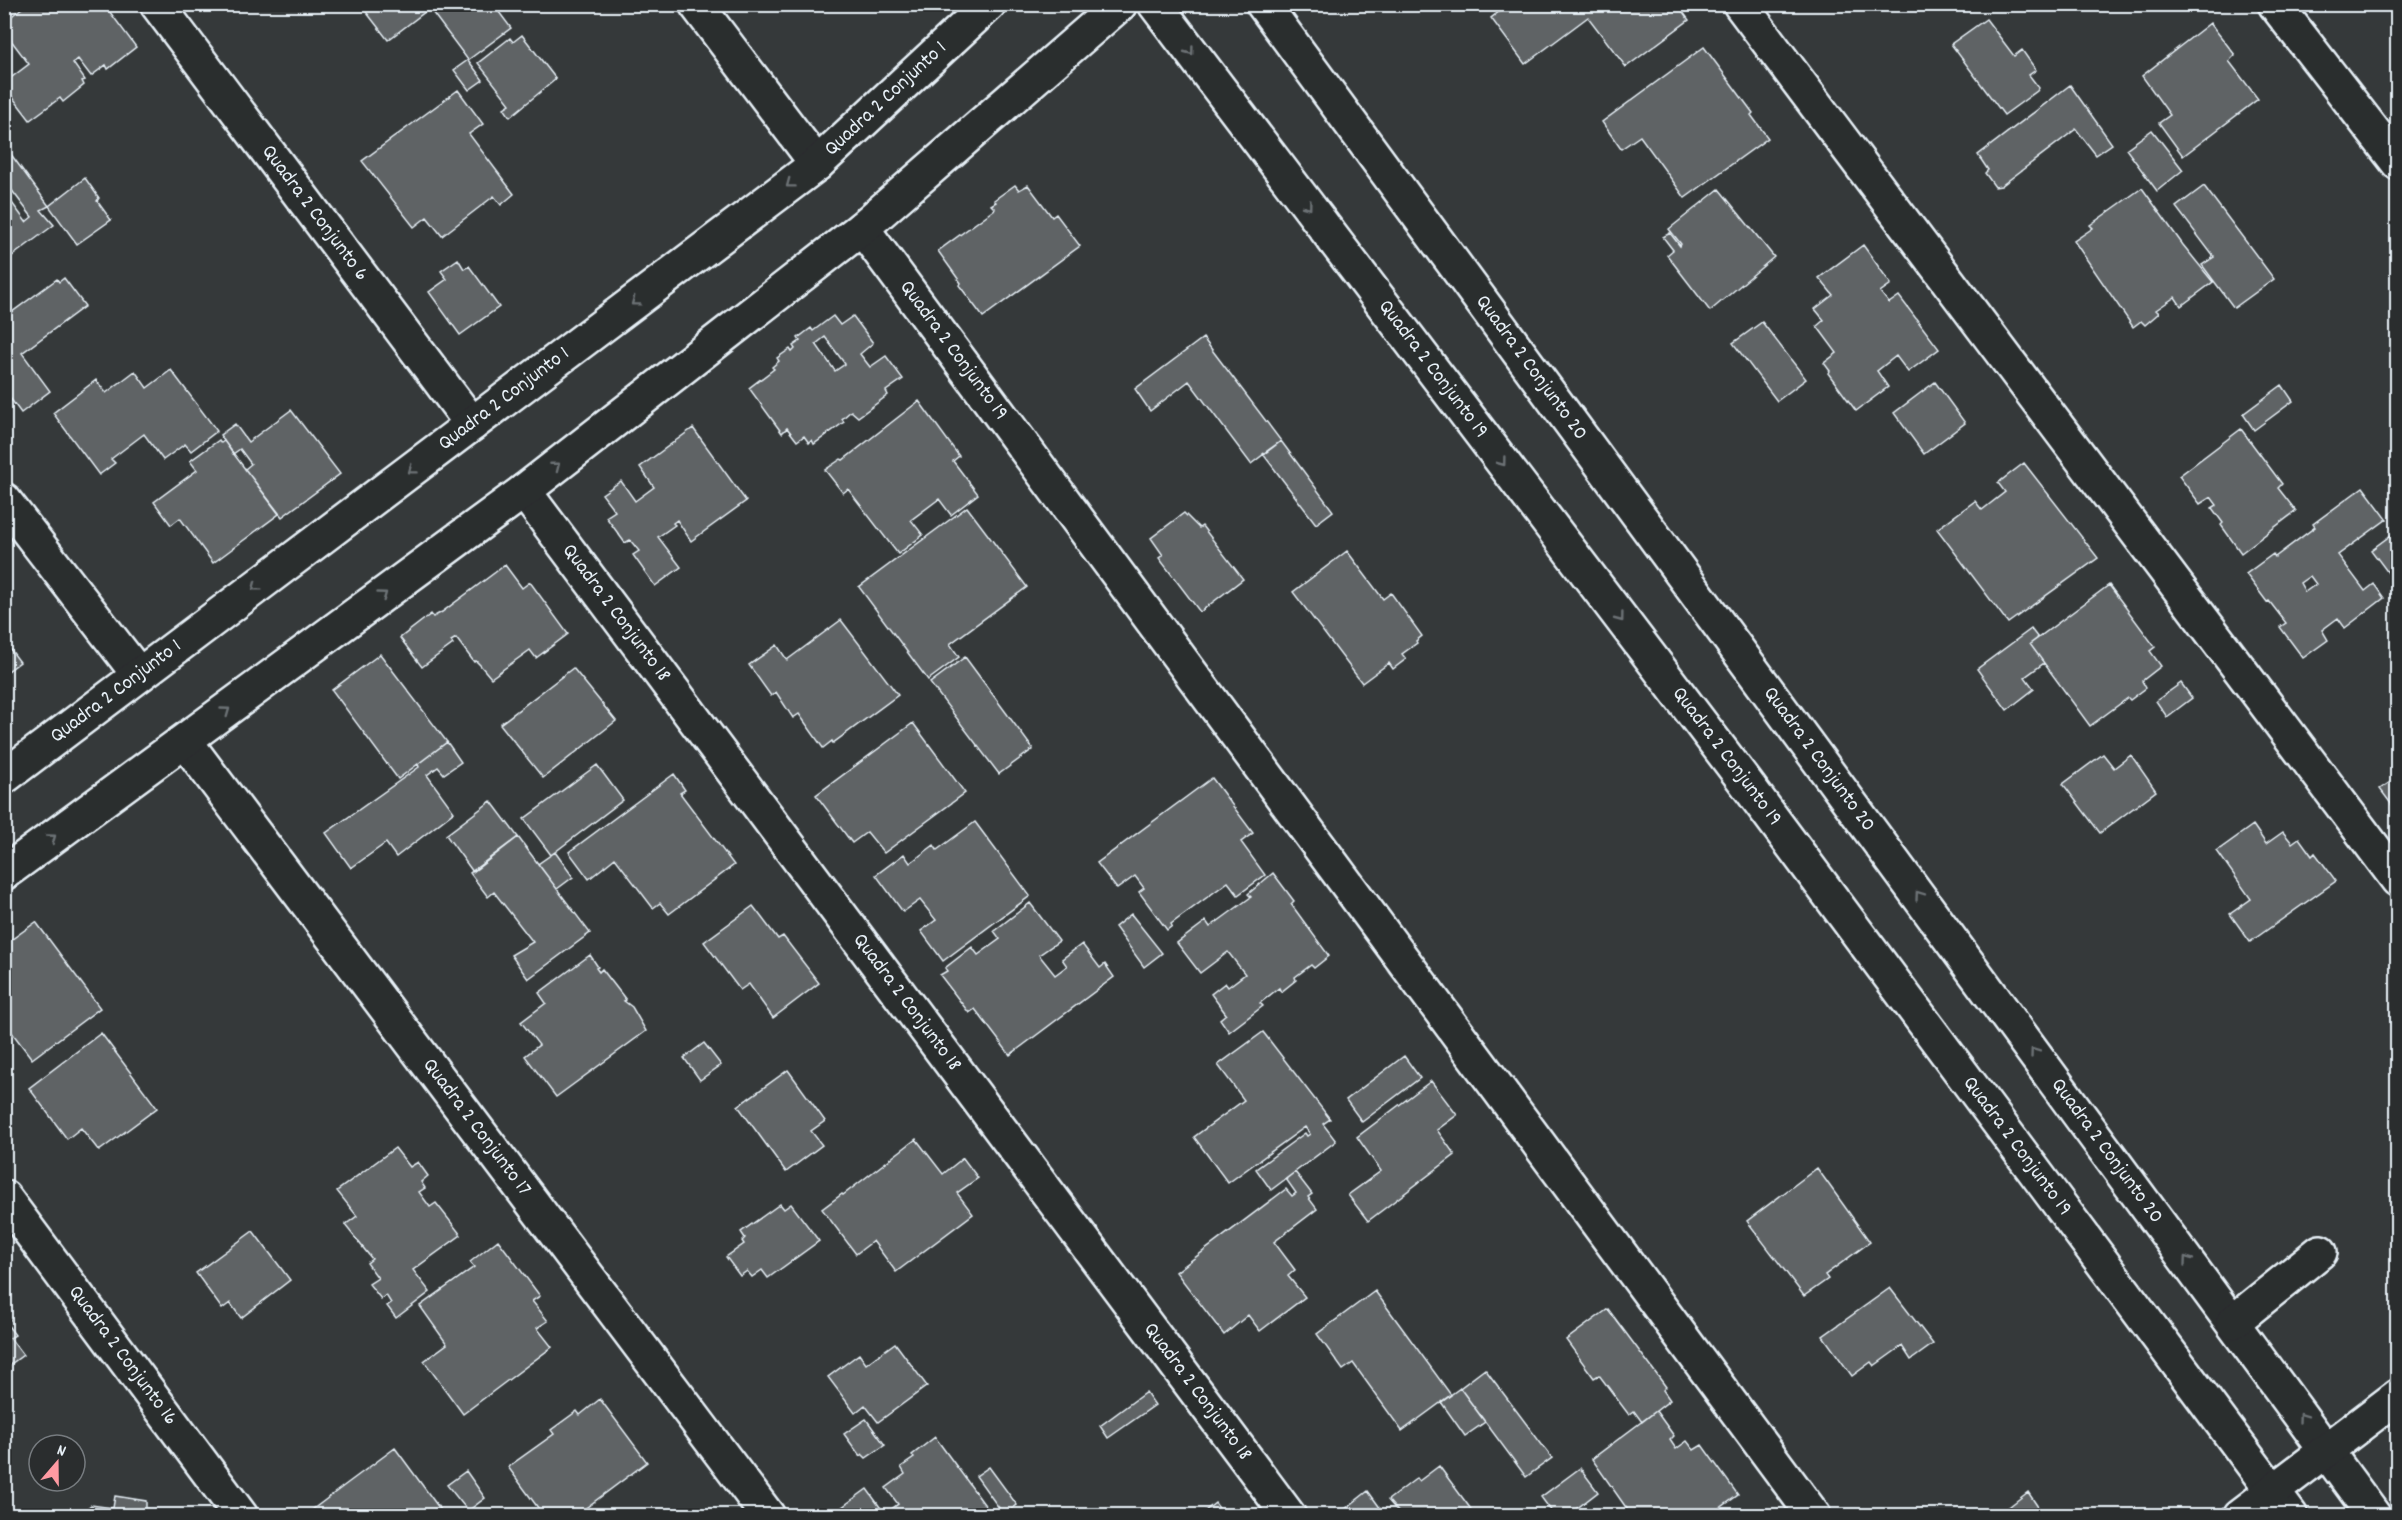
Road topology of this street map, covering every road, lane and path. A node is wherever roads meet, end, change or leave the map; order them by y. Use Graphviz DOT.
graph roads {
  1 [pos="157,4"];
  2 [pos="696,4"];
  3 [pos="989,4"];
  4 [pos="1120,4"];
  5 [pos="1155,4"];
  6 [pos="1263,4"];
  7 [pos="1740,4"];
  8 [pos="2275,4"];
  9 [pos="2397,163"];
  10 [pos="817,164"];
  11 [pos="862,228"];
  12 [pos="472,424"];
  13 [pos="524,491"];
  14 [pos="4,500"];
  15 [pos="139,675"];
  16 [pos="185,741"];
  17 [pos="4,777"];
  18 [pos="4,873"];
  19 [pos="2397,880"];
  20 [pos="4,1197"];
  21 [pos="2320,1252"];
  22 [pos="2233,1322"];
  23 [pos="2397,1396"];
  24 [pos="2325,1449"];
  25 [pos="2282,1503"];
  26 [pos="241,1515"];
  27 [pos="768,1515"];
  28 [pos="1289,1515"];
  29 [pos="1814,1515"];
  30 [pos="2240,1515"];
  31 [pos="2374,1515"];
  1 -- 12 [label="street, Quadra 2 Conjunto 6"];
  2 -- 10 [label="street"];
  3 -- 10 [label="street, Quadra 2 Conjunto 1"];
  4 -- 11 [label="street"];
  5 -- 25 [label="street, Quadra 2 Conjunto 19, one-way"];
  22 -- 6 [label="street, Quadra 2 Conjunto 20, one-way"];
  7 -- 19 [label="street"];
  8 -- 9 [label="street"];
  10 -- 12 [label="street, Quadra 2 Conjunto 1, one-way"];
  13 -- 11 [label="street, one-way"];
  11 -- 29 [label="street, Quadra 2 Conjunto 19"];
  12 -- 15 [label="street, Quadra 2 Conjunto 1, one-way"];
  16 -- 13 [label="street, one-way"];
  13 -- 28 [label="street, Quadra 2 Conjunto 18"];
  14 -- 15 [label="street"];
  15 -- 17 [label="street, Quadra 2 Conjunto 1"];
  18 -- 16 [label="street, one-way"];
  16 -- 27 [label="street, Quadra 2 Conjunto 17"];
  20 -- 26 [label="street, Quadra 2 Conjunto 16"];
  21 -- 22 [label="street"];
  24 -- 22 [label="street, Quadra 2 Conjunto 20, one-way"];
  23 -- 24 [label="street"];
  24 -- 25 [label="street"];
  24 -- 31 [label="street, Quadra 2 Conjunto 20"];
  25 -- 30 [label="street"];
}
